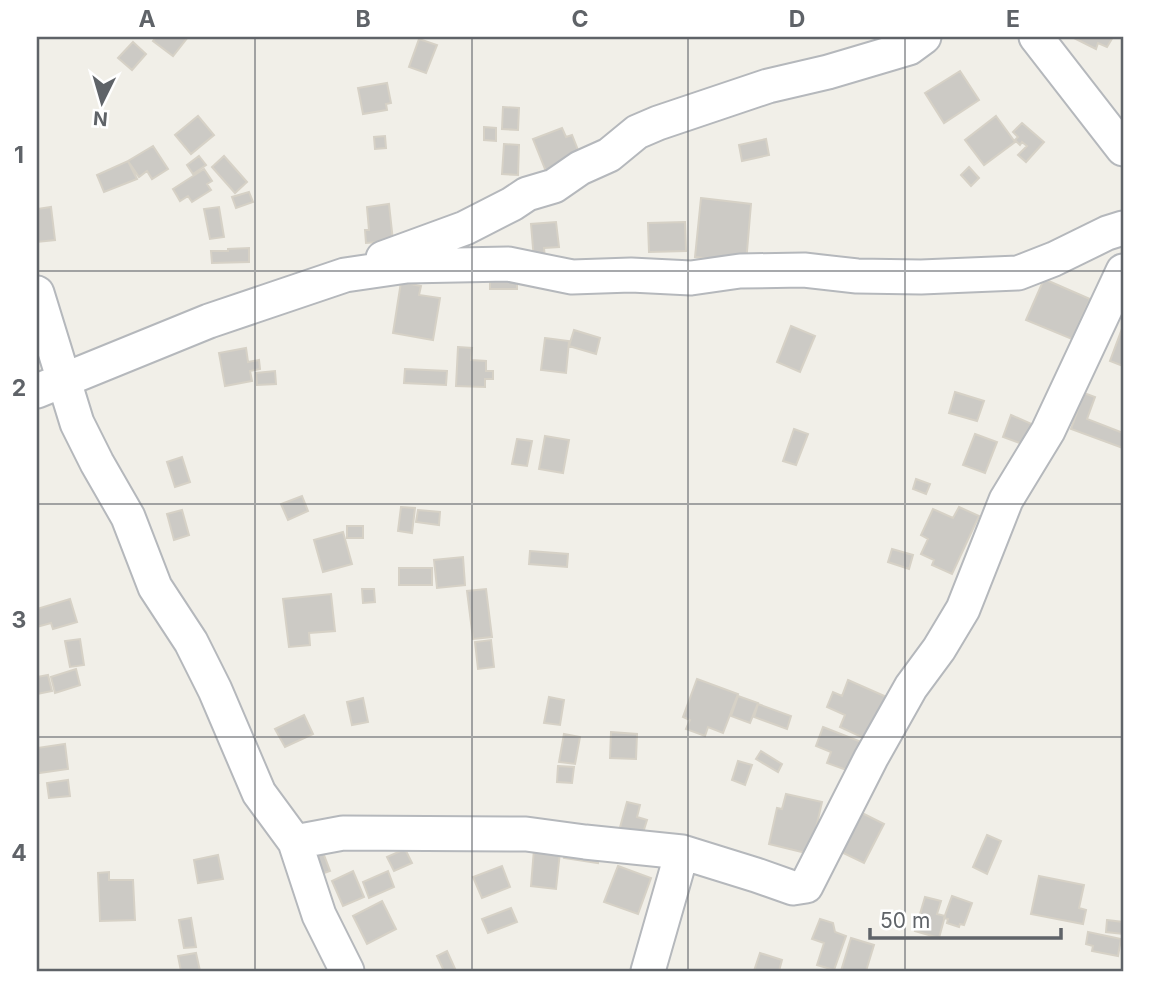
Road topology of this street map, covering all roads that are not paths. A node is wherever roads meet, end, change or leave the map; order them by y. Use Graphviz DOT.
graph roads {
  1 [pos="924,37"];
  2 [pos="1037,37"];
  3 [pos="1123,149"];
  4 [pos="1123,228"];
  5 [pos="1123,271"];
  6 [pos="345,275"];
  7 [pos="37,293"];
  8 [pos="51,386"];
  9 [pos="295,842"];
  10 [pos="682,852"];
  11 [pos="347,971"];
  12 [pos="648,971"];
  1 -- 6 [label="street"];
  2 -- 3 [label="street"];
  4 -- 6 [label="street"];
  5 -- 10 [label="street"];
  6 -- 8 [label="street"];
  7 -- 8 [label="street"];
  8 -- 9 [label="street"];
  9 -- 10 [label="street"];
  9 -- 11 [label="street"];
  10 -- 12 [label="street"];
}
